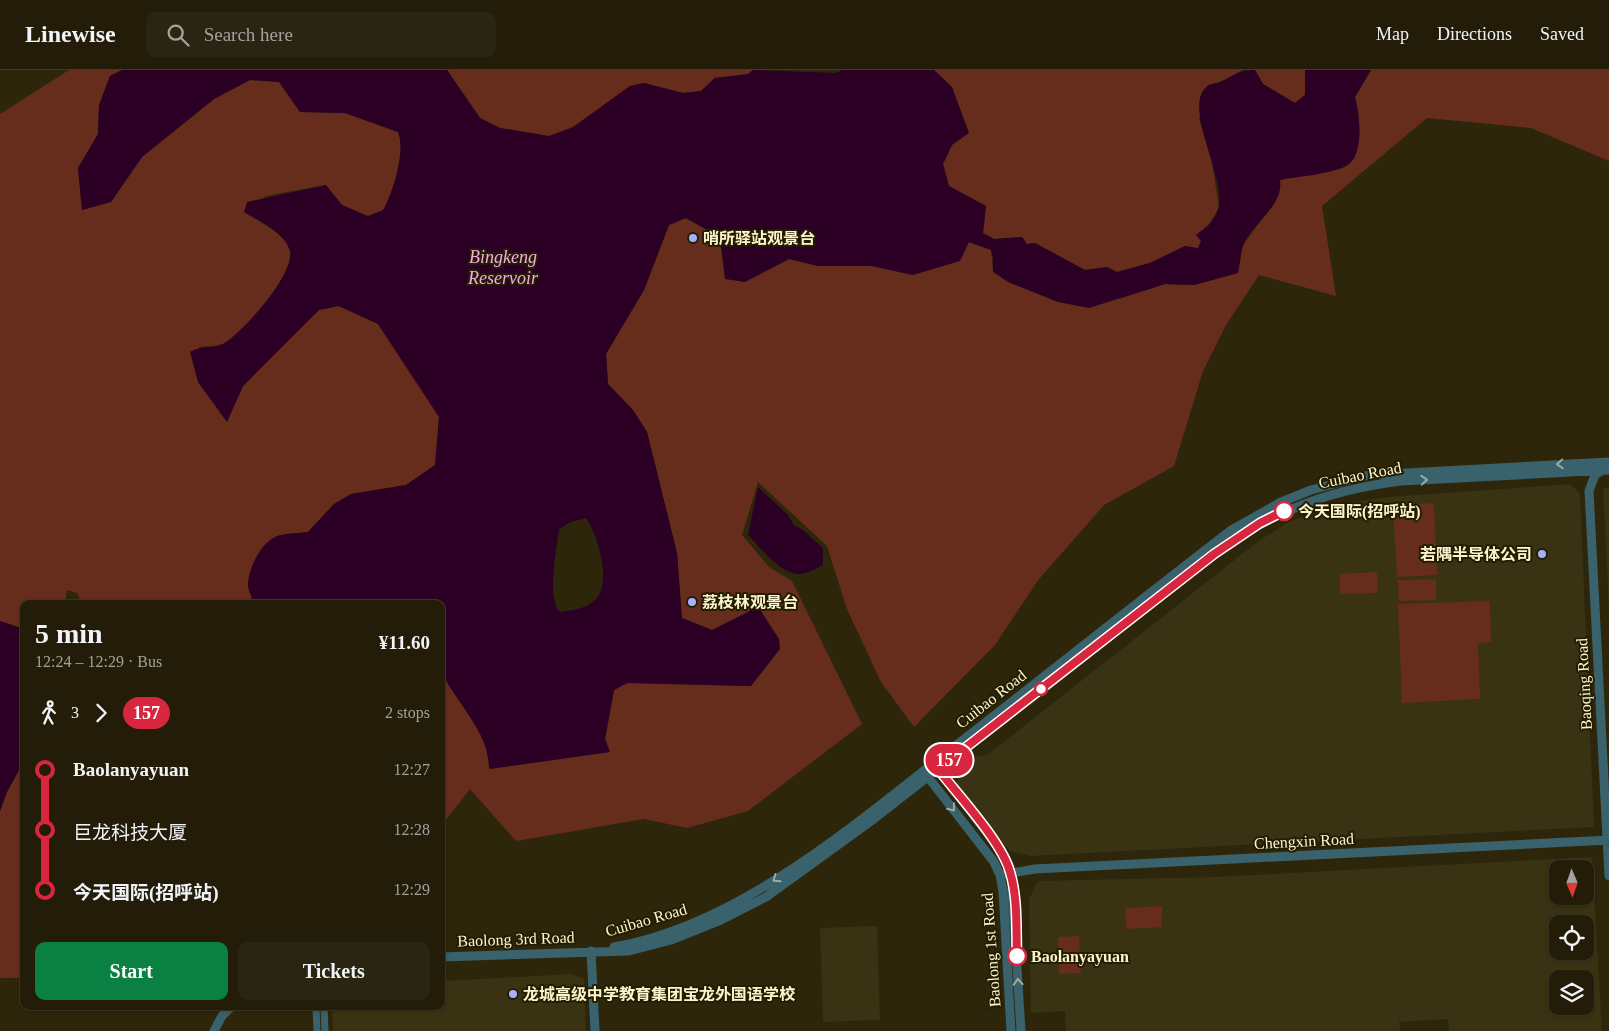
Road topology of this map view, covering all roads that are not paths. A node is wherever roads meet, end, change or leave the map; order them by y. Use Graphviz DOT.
graph roads {
  1 [pos="1609,462"];
  2 [pos="1606,470"];
  3 [pos="1573,472"];
  4 [pos="1590,491"];
  5 [pos="928,767"];
  6 [pos="938,769"];
  7 [pos="928,777"];
  8 [pos="1608,840"];
  9 [pos="1011,873"];
  10 [pos="1000,875"];
  11 [pos="1609,876"];
  12 [pos="591,951"];
  13 [pos="445,957"];
  14 [pos="228,1010"];
  15 [pos="316,1010"];
  16 [pos="324,1010"];
  17 [pos="214,1031"];
  18 [pos="317,1031"];
  19 [pos="325,1031"];
  20 [pos="595,1031"];
  21 [pos="1011,1031"];
  22 [pos="1021,1031"];
  1 -- 5 [label="street, Cuibao Road, one-way"];
  2 -- 3 [label="street, Cuibao Road"];
  2 -- 4 [label="street"];
  3 -- 4 [label="street"];
  6 -- 3 [label="street, Cuibao Road, one-way"];
  4 -- 8 [label="street, Baoqing Road"];
  5 -- 6 [label="street"];
  5 -- 7 [label="street"];
  5 -- 12 [label="street, Cuibao Road, one-way"];
  6 -- 7 [label="street, Cuibao Road"];
  6 -- 9 [label="street, Baolong 1st Road"];
  7 -- 10 [label="street, Baolong 1st Road, one-way"];
  7 -- 12 [label="street, Cuibao Road"];
  8 -- 9 [label="street, Chengxin Road"];
  8 -- 11 [label="street, Baoqing Road"];
  9 -- 10 [label="street, Chengxin Road"];
  22 -- 9 [label="street, Baolong 1st Road, one-way"];
  10 -- 21 [label="street, Baolong 1st Road"];
  12 -- 13 [label="street, Baolong 3rd Road"];
  12 -- 20 [label="street"];
  14 -- 17 [label="street"];
  15 -- 18 [label="street"];
  16 -- 19 [label="street"];
}
